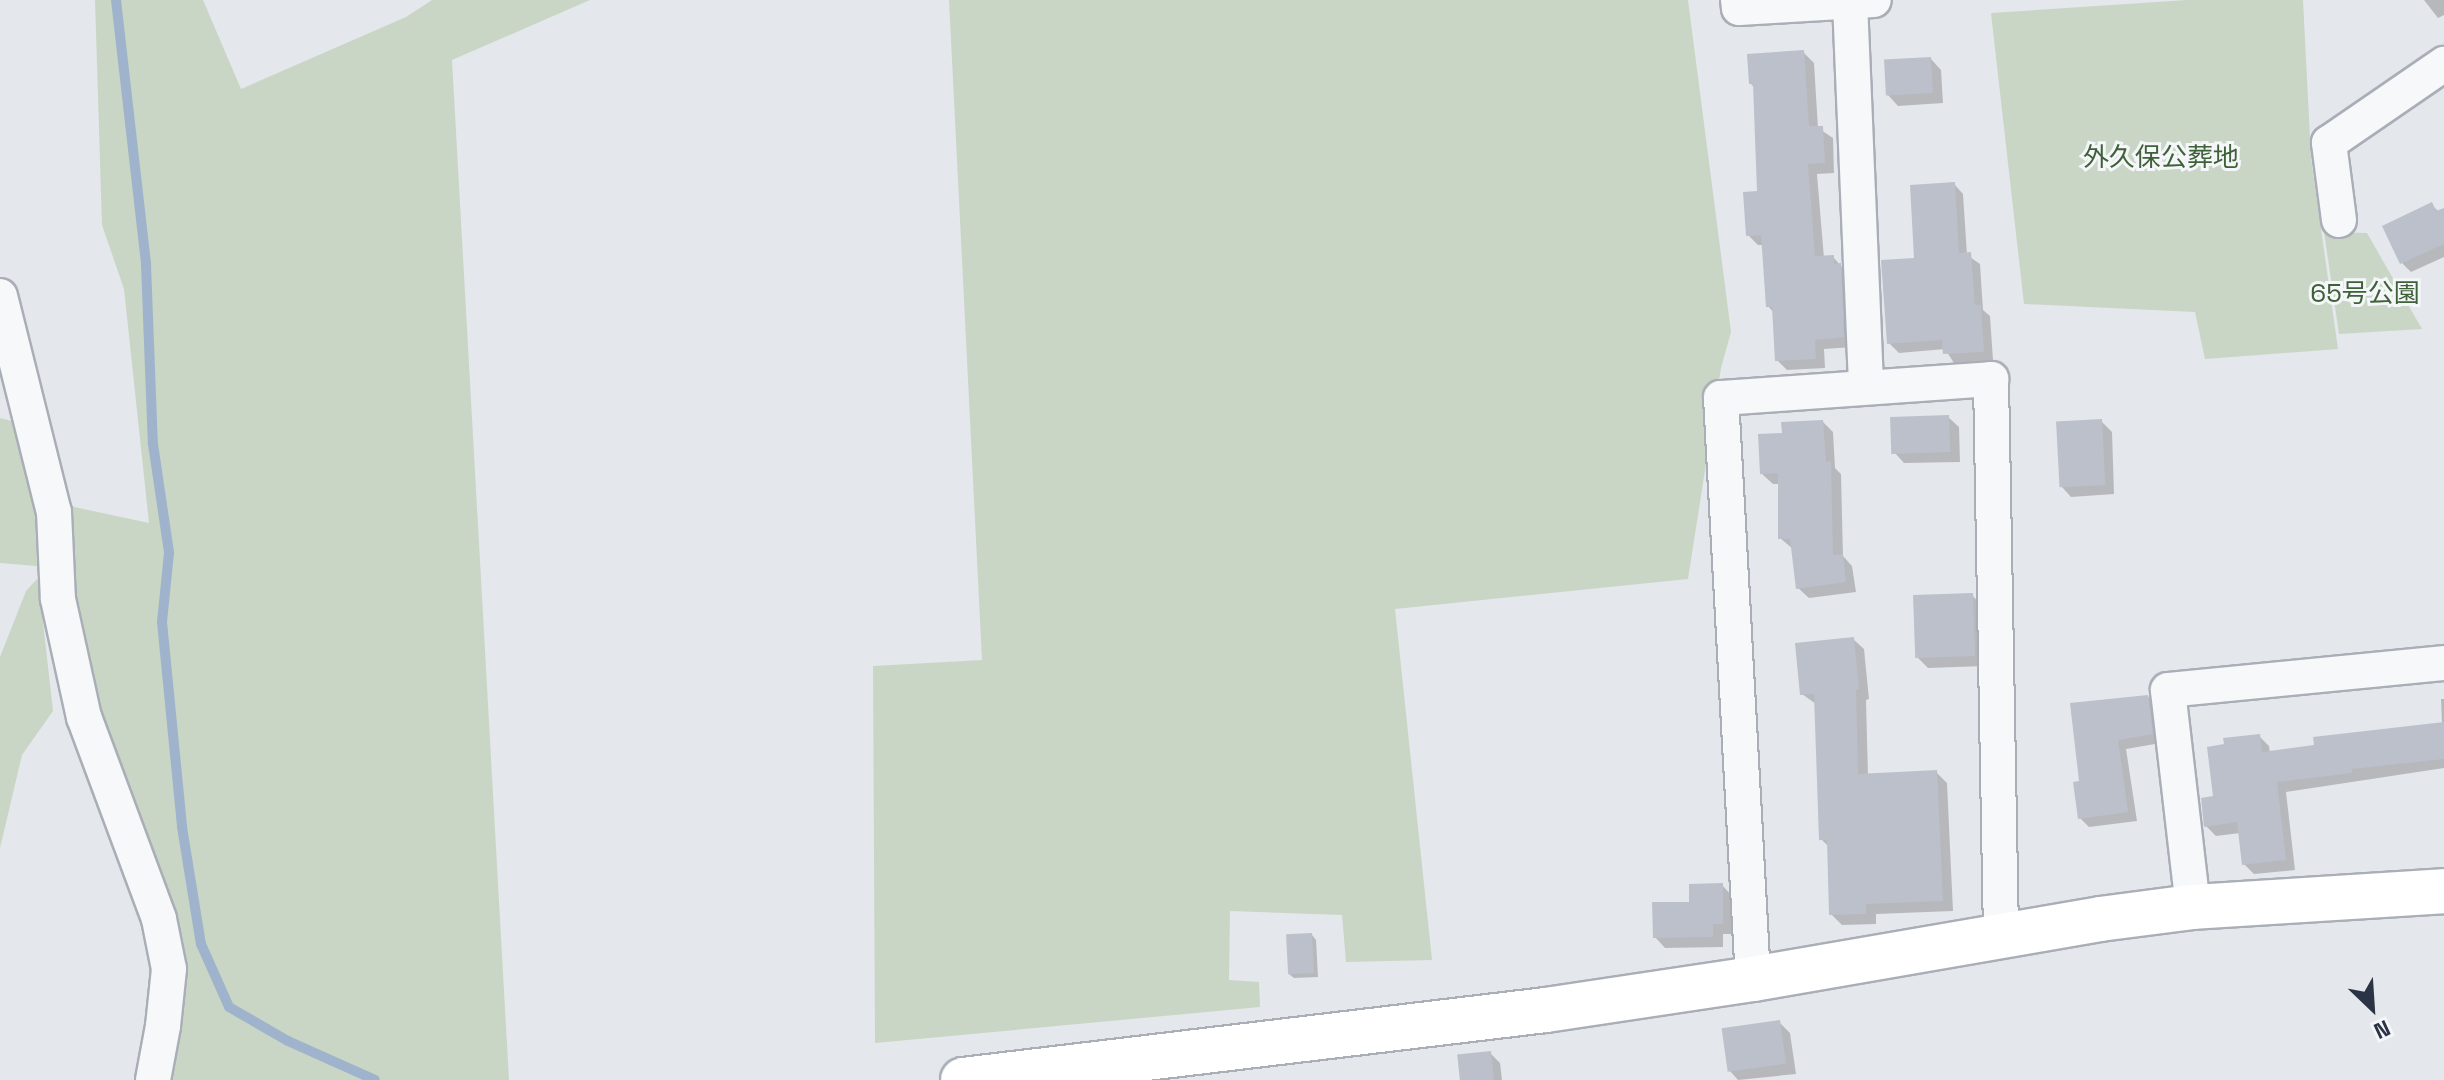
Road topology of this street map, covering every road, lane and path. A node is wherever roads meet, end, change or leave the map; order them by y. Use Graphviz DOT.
graph roads {
  1 [pos="1738,0"];
  2 [pos="1862,1"];
  3 [pos="2439,79"];
  4 [pos="2339,220"];
  5 [pos="0,296"];
  6 [pos="1866,387"];
  7 [pos="2444,663"];
  8 [pos="2444,891"];
  9 [pos="2193,907"];
  10 [pos="2001,937"];
  11 [pos="1753,979"];
  12 [pos="153,1080"];
  13 [pos="963,1080"];
  1 -- 2 [label="street"];
  2 -- 6 [label="street"];
  3 -- 4 [label="street"];
  5 -- 12 [label="street"];
  6 -- 10 [label="street"];
  6 -- 11 [label="street"];
  7 -- 9 [label="street"];
  8 -- 9 [label="street"];
  9 -- 10 [label="street"];
  10 -- 11 [label="street"];
  11 -- 13 [label="street"];
}
